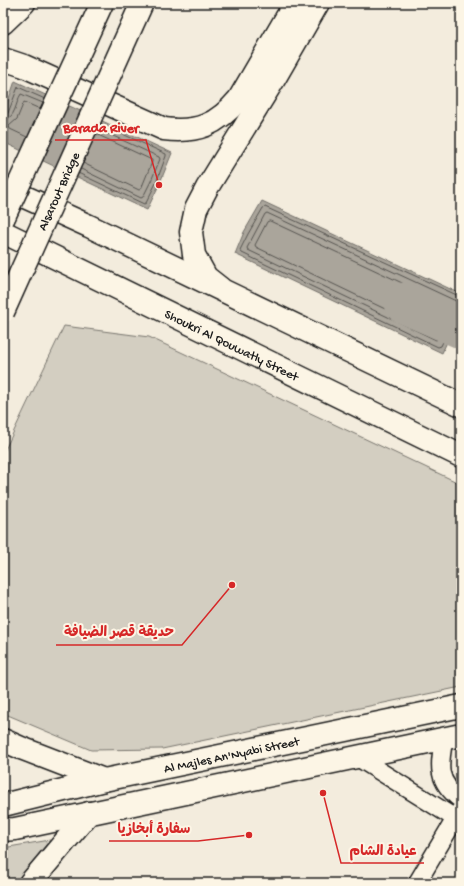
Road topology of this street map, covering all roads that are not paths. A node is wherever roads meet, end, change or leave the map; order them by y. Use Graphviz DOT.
graph roads {
  1 [pos="24,3"];
  2 [pos="102,3"];
  3 [pos="142,3"];
  4 [pos="295,3"];
  5 [pos="318,3"];
  6 [pos="3,23"];
  7 [pos="3,59"];
  8 [pos="3,187"];
  9 [pos="3,219"];
  10 [pos="3,232"];
  11 [pos="224,292"];
  12 [pos="3,312"];
  13 [pos="461,405"];
  14 [pos="461,456"];
  15 [pos="461,706"];
  16 [pos="453,737"];
  17 [pos="3,740"];
  18 [pos="357,757"];
  19 [pos="104,780"];
  20 [pos="461,800"];
  21 [pos="3,806"];
  22 [pos="90,813"];
  23 [pos="459,816"];
  24 [pos="3,830"];
  25 [pos="30,883"];
  26 [pos="417,883"];
  1 -- 6 [label="main road"];
  2 -- 9 [label="main road, bridge"];
  3 -- 12 [label="main road, Alsarout Bridge, bridge"];
  4 -- 7 [label="main road"];
  5 -- 11 [label="main road"];
  8 -- 11 [label="main road"];
  10 -- 14 [label="main road, Shoukri Al Qouwatly Street"];
  11 -- 13 [label="main road"];
  15 -- 19 [label="main road, Al Majles An'Nyabi Street"];
  16 -- 18 [label="main road"];
  16 -- 20 [label="street"];
  17 -- 19 [label="main road"];
  18 -- 22 [label="main road"];
  18 -- 23 [label="street"];
  19 -- 21 [label="main road, Al Majles An'Nyabi Street"];
  22 -- 24 [label="main road"];
  22 -- 25 [label="main road"];
  23 -- 26 [label="street"];
}
